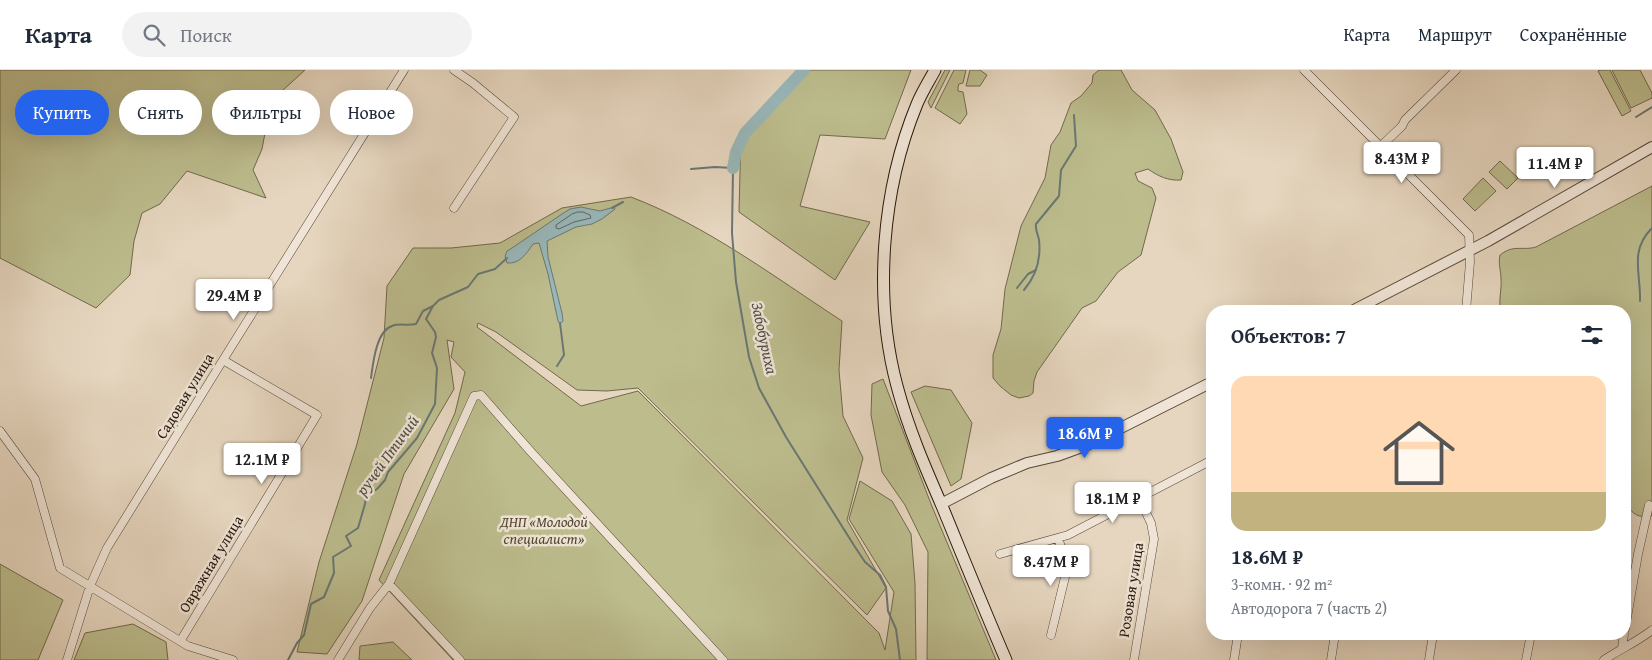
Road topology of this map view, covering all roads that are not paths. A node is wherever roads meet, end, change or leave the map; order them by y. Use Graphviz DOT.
graph roads {
  1 [pos="404,70"];
  2 [pos="454,70"];
  3 [pos="935,70"];
  4 [pos="1304,70"];
  5 [pos="1456,70"];
  6 [pos="1380,147"];
  7 [pos="1652,147"];
  8 [pos="454,208"];
  9 [pos="1470,251"];
  10 [pos="1364,305"];
  11 [pos="1466,305"];
  12 [pos="223,360"];
  13 [pos="1206,385"];
  14 [pos="0,431"];
  15 [pos="1206,463"];
  16 [pos="1139,498"];
  17 [pos="941,504"];
  18 [pos="1649,505"];
  19 [pos="1058,538"];
  20 [pos="1000,554"];
  21 [pos="389,584"];
  22 [pos="90,586"];
  23 [pos="1631,594"];
  24 [pos="1652,630"];
  25 [pos="1051,635"];
  26 [pos="181,640"];
  27 [pos="1237,640"];
  28 [pos="1334,640"];
  29 [pos="1432,640"];
  30 [pos="1530,640"];
  31 [pos="1623,640"];
  32 [pos="1622,648"];
  33 [pos="67,660"];
  34 [pos="233,660"];
  35 [pos="338,660"];
  36 [pos="460,660"];
  37 [pos="723,660"];
  38 [pos="1006,660"];
  39 [pos="1134,660"];
  40 [pos="1234,660"];
  41 [pos="1331,660"];
  42 [pos="1429,660"];
  43 [pos="1526,660"];
  44 [pos="1604,660"];
  1 -- 12 [label="street, Садовая улица"];
  2 -- 8 [label="street"];
  3 -- 17 [label="main road"];
  4 -- 6 [label="street"];
  5 -- 6 [label="street"];
  6 -- 9 [label="street"];
  7 -- 9 [label="street"];
  9 -- 10 [label="street"];
  9 -- 11 [label="street"];
  12 -- 22 [label="street, Садовая улица"];
  12 -- 26 [label="street, Овражная улица"];
  13 -- 17 [label="street"];
  14 -- 22 [label="street"];
  15 -- 16 [label="street"];
  16 -- 19 [label="street"];
  16 -- 39 [label="street, Розовая улица"];
  17 -- 38 [label="main road"];
  18 -- 23 [label="street"];
  19 -- 20 [label="street"];
  19 -- 25 [label="street"];
  21 -- 35 [label="street"];
  21 -- 36 [label="street"];
  21 -- 37 [label="street"];
  22 -- 26 [label="street"];
  22 -- 33 [label="street, Садовая улица"];
  24 -- 32 [label="street"];
  26 -- 34 [label="street"];
  27 -- 40 [label="street"];
  28 -- 41 [label="street"];
  29 -- 42 [label="street"];
  30 -- 43 [label="street"];
  31 -- 32 [label="street"];
  32 -- 44 [label="street"];
}
